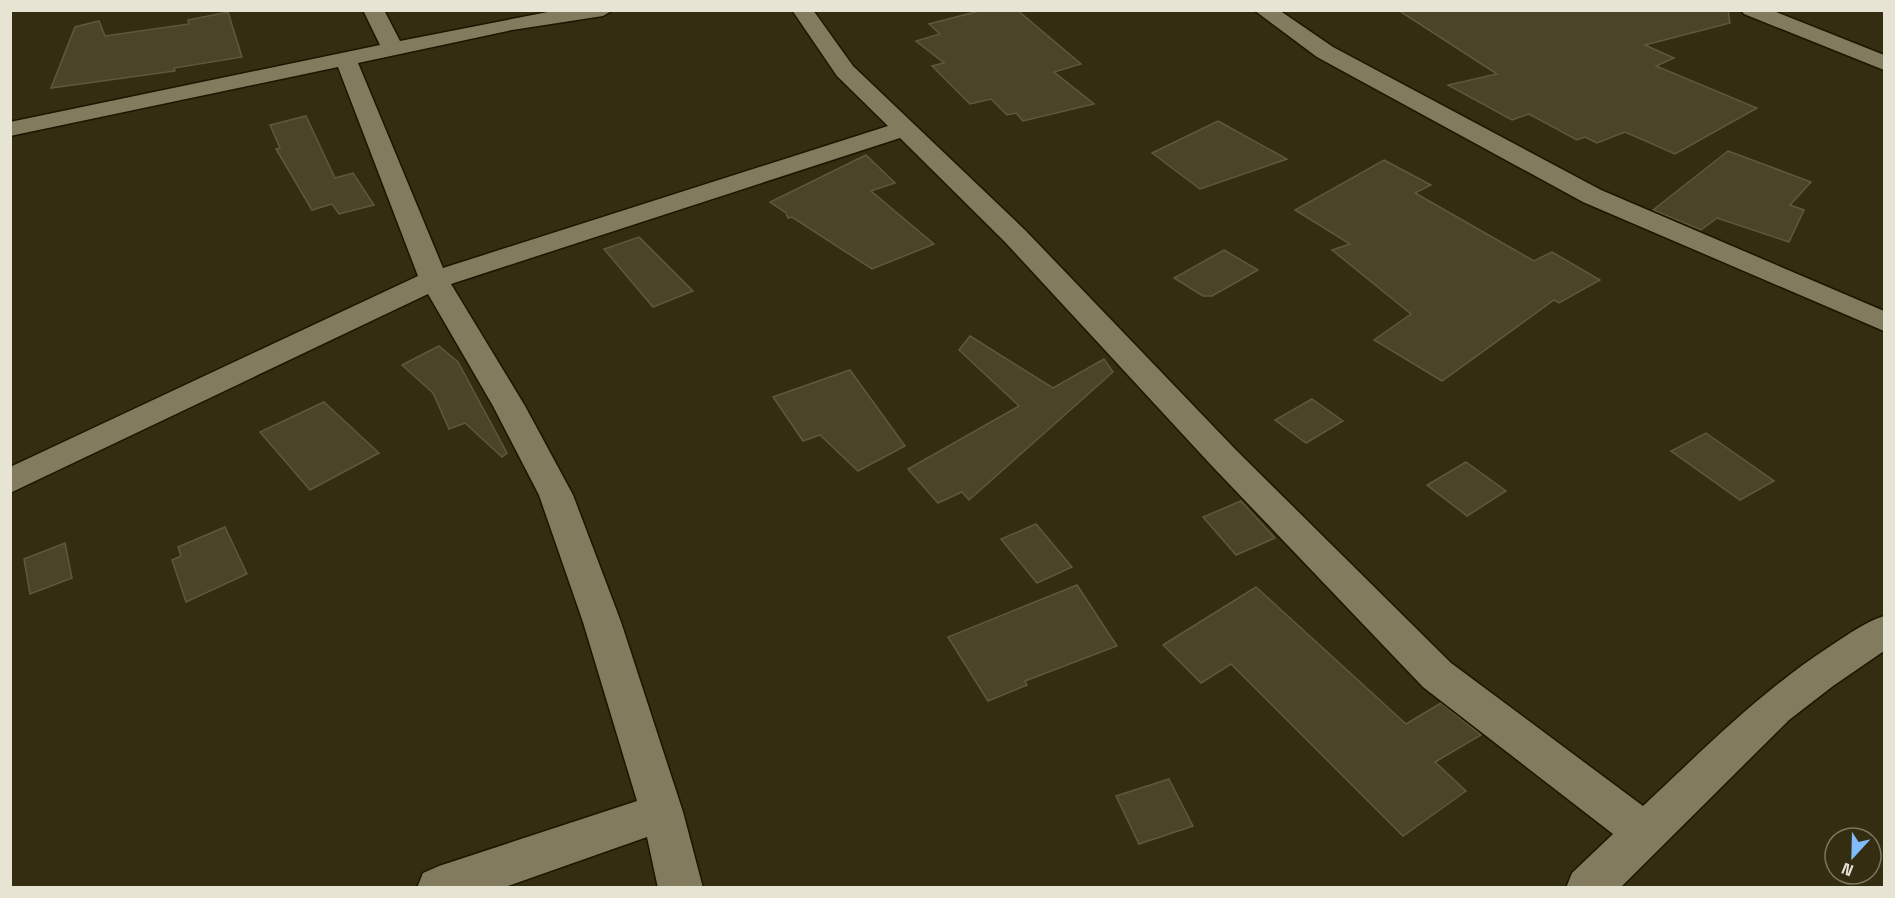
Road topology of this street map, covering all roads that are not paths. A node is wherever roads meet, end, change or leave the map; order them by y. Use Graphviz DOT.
graph roads {
  1 [pos="373,10"];
  2 [pos="603,10"];
  3 [pos="802,10"];
  4 [pos="1264,10"];
  5 [pos="1751,10"];
  6 [pos="394,50"];
  7 [pos="346,60"];
  8 [pos="1884,63"];
  9 [pos="10,129"];
  10 [pos="903,129"];
  11 [pos="434,280"];
  12 [pos="1884,322"];
  13 [pos="10,481"];
  14 [pos="1884,631"];
  15 [pos="662,813"];
  16 [pos="1644,832"];
  17 [pos="439,888"];
  18 [pos="681,888"];
  19 [pos="1588,888"];
  1 -- 6 [label="street"];
  2 -- 6 [label="street"];
  3 -- 10 [label="street"];
  4 -- 12 [label="street"];
  5 -- 8 [label="street"];
  6 -- 7 [label="street"];
  7 -- 9 [label="street"];
  7 -- 11 [label="street"];
  10 -- 11 [label="street"];
  10 -- 16 [label="street"];
  11 -- 13 [label="street"];
  11 -- 15 [label="street"];
  14 -- 16 [label="street"];
  15 -- 17 [label="street"];
  15 -- 18 [label="street"];
  16 -- 19 [label="street"];
}
